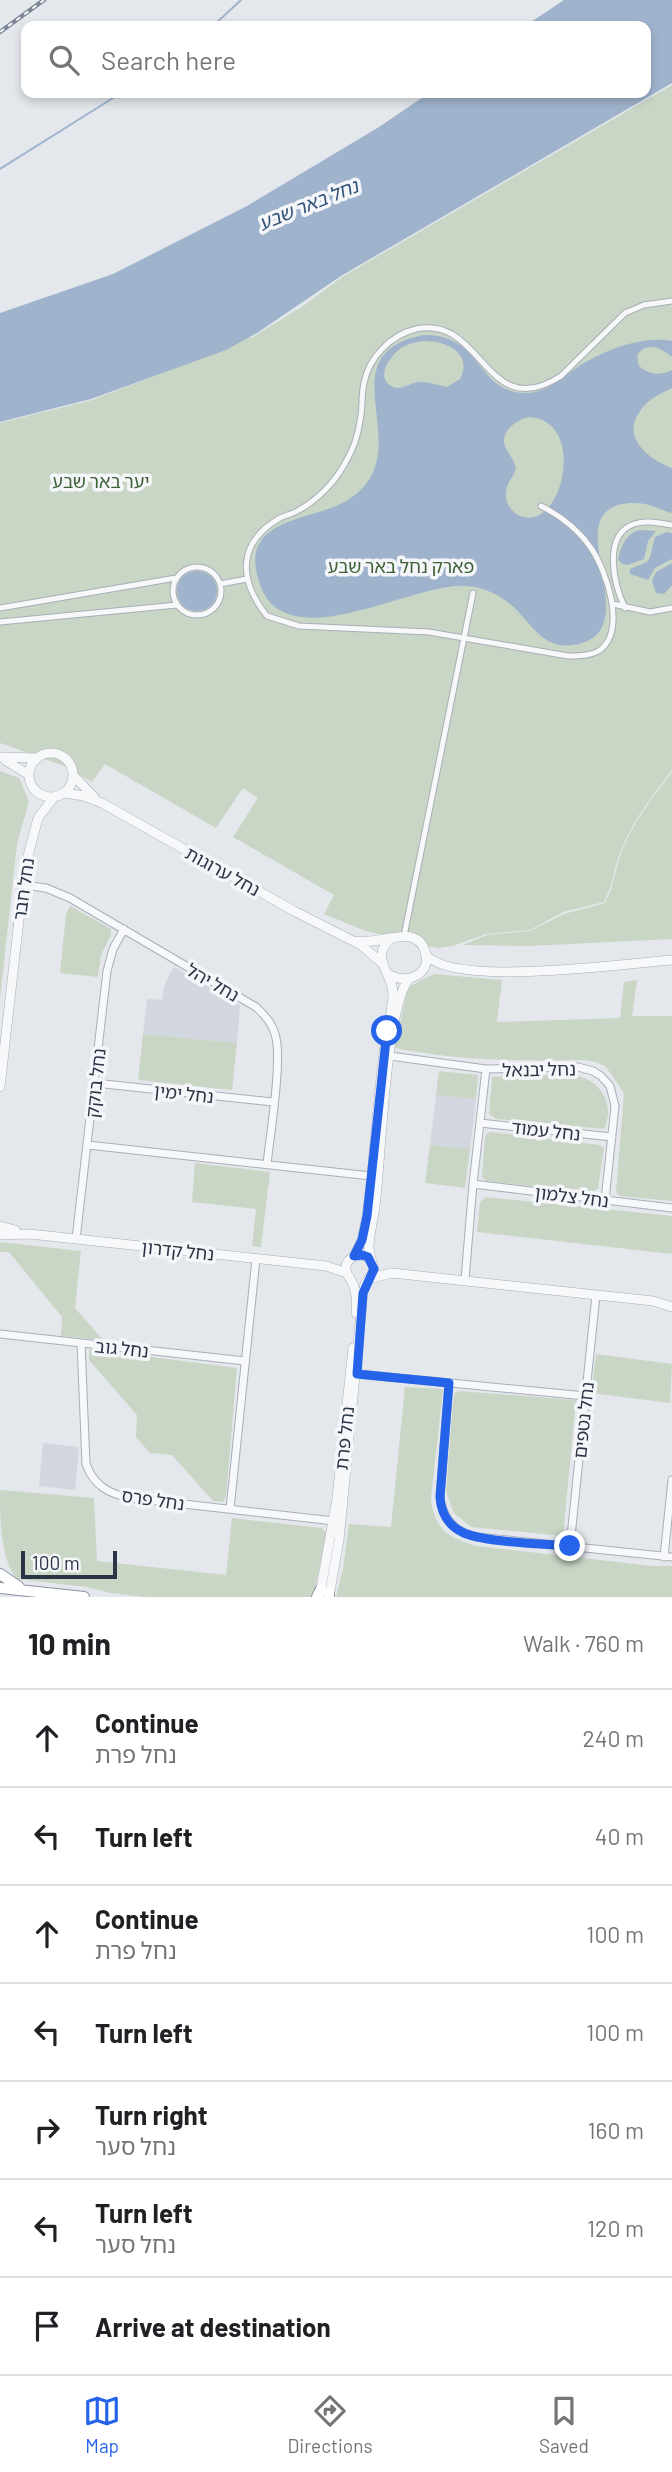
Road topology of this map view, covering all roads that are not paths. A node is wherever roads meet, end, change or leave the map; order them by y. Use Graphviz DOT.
graph roads {
  1 [pos="672,301"];
  2 [pos="541,506"];
  3 [pos="672,525"];
  4 [pos="176,578"];
  5 [pos="247,579"];
  6 [pos="220,584"];
  7 [pos="473,593"];
  8 [pos="613,604"];
  9 [pos="177,605"];
  10 [pos="0,608"];
  11 [pos="625,608"];
  12 [pos="672,608"];
  13 [pos="0,622"];
  14 [pos="464,638"];
  15 [pos="38,758"];
  16 [pos="29,775"];
  17 [pos="74,776"];
  18 [pos="36,790"];
  19 [pos="59,795"];
  20 [pos="102,803"];
  21 [pos="38,818"];
  22 [pos="23,885"];
  23 [pos="124,929"];
  24 [pos="404,936"];
  25 [pos="345,938"];
  26 [pos="391,939"];
  27 [pos="425,953"];
  28 [pos="672,960"];
  29 [pos="382,963"];
  30 [pos="449,967"];
  31 [pos="422,970"];
  32 [pos="387,973"];
  33 [pos="409,979"];
  34 [pos="390,1056"];
  35 [pos="486,1069"];
  36 [pos="95,1083"];
  37 [pos="0,1087"];
  38 [pos="273,1102"];
  39 [pos="480,1123"];
  40 [pos="612,1138"];
  41 [pos="88,1145"];
  42 [pos="267,1164"];
  43 [pos="371,1176"];
  44 [pos="473,1184"];
  45 [pos="605,1200"];
  46 [pos="672,1208"];
  47 [pos="0,1226"];
  48 [pos="30,1234"];
  49 [pos="0,1235"];
  50 [pos="76,1239"];
  51 [pos="352,1258"];
  52 [pos="256,1259"];
  53 [pos="372,1262"];
  54 [pos="326,1266"];
  55 [pos="392,1273"];
  56 [pos="349,1276"];
  57 [pos="369,1279"];
  58 [pos="465,1279"];
  59 [pos="596,1295"];
  60 [pos="672,1299"];
  61 [pos="653,1301"];
  62 [pos="672,1307"];
  63 [pos="0,1334"];
  64 [pos="81,1343"];
  65 [pos="244,1361"];
  66 [pos="357,1374"];
  67 [pos="449,1383"];
  68 [pos="586,1396"];
  69 [pos="672,1480"];
  70 [pos="230,1509"];
  71 [pos="334,1521"];
  72 [pos="570,1546"];
  73 [pos="668,1557"];
  74 [pos="0,1574"];
  75 [pos="0,1588"];
  76 [pos="28,1591"];
  77 [pos="324,1595"];
  78 [pos="84,1597"];
  1 -- 5 [label="street"];
  2 -- 8 [label="street"];
  3 -- 11 [label="street"];
  4 -- 6 [label="street"];
  4 -- 9 [label="street"];
  4 -- 10 [label="street"];
  5 -- 6 [label="street"];
  5 -- 14 [label="street"];
  6 -- 9 [label="street"];
  7 -- 14 [label="street"];
  8 -- 11 [label="street"];
  8 -- 14 [label="street"];
  9 -- 13 [label="street"];
  11 -- 12 [label="street"];
  14 -- 24 [label="street"];
  15 -- 16 [label="street"];
  15 -- 16 [label="street"];
  15 -- 17 [label="street"];
  16 -- 18 [label="street"];
  17 -- 19 [label="street"];
  17 -- 20 [label="street, נחל ערוגות"];
  18 -- 19 [label="street"];
  18 -- 21 [label="street, נחל חבר"];
  19 -- 20 [label="street, נחל ערוגות"];
  19 -- 21 [label="street, נחל חבר"];
  20 -- 25 [label="street, נחל ערוגות"];
  21 -- 22 [label="street, נחל חבר"];
  22 -- 23 [label="street, נחל יהל"];
  22 -- 37 [label="street, נחל חבר"];
  23 -- 36 [label="street, נחל בוקק"];
  23 -- 38 [label="street, נחל יהל"];
  24 -- 26 [label="street"];
  24 -- 27 [label="street"];
  25 -- 26 [label="street, נחל ערוגות"];
  25 -- 29 [label="street, נחל ערוגות"];
  26 -- 29 [label="street"];
  27 -- 30 [label="street"];
  27 -- 31 [label="street"];
  28 -- 30 [label="street"];
  29 -- 32 [label="street"];
  30 -- 31 [label="street"];
  31 -- 33 [label="street"];
  32 -- 33 [label="street"];
  32 -- 43 [label="street"];
  33 -- 34 [label="street"];
  34 -- 35 [label="street, נחל יבנאל"];
  34 -- 53 [label="street"];
  35 -- 39 [label="street"];
  35 -- 40 [label="street, נחל יבנאל"];
  36 -- 38 [label="street, נחל ימין"];
  36 -- 41 [label="street, נחל בוקק"];
  38 -- 42 [label="street, נחל יהל"];
  39 -- 40 [label="street, נחל עמוד"];
  39 -- 44 [label="street"];
  40 -- 45 [label="street, נחל יבנאל"];
  41 -- 42 [label="street"];
  41 -- 50 [label="street, נחל בוקק"];
  42 -- 43 [label="street"];
  43 -- 51 [label="street"];
  44 -- 45 [label="street, נחל צלמון"];
  44 -- 58 [label="street"];
  45 -- 46 [label="street, נחל צלמון"];
  47 -- 48 [label="street, נחל קדרון"];
  48 -- 49 [label="street, נחל קדרון"];
  48 -- 50 [label="street, נחל קדרון"];
  50 -- 52 [label="street, נחל קדרון"];
  51 -- 53 [label="street"];
  51 -- 54 [label="street, נחל קדרון"];
  51 -- 56 [label="street"];
  52 -- 54 [label="street, נחל קדרון"];
  52 -- 65 [label="street"];
  53 -- 55 [label="street"];
  53 -- 57 [label="street"];
  54 -- 56 [label="street, נחל קדרון"];
  55 -- 57 [label="street"];
  55 -- 58 [label="street"];
  56 -- 57 [label="street"];
  56 -- 71 [label="street, נחל פרת"];
  57 -- 66 [label="street, נחל פרת"];
  58 -- 59 [label="street"];
  59 -- 61 [label="street"];
  59 -- 68 [label="street, נחל נטפים"];
  60 -- 61 [label="street"];
  61 -- 62 [label="street"];
  63 -- 64 [label="street, נחל גוב"];
  64 -- 65 [label="street, נחל גוב"];
  64 -- 70 [label="street, נחל פרס"];
  65 -- 70 [label="street"];
  66 -- 67 [label="street"];
  66 -- 77 [label="street, נחל פרת"];
  67 -- 68 [label="street"];
  67 -- 72 [label="street"];
  68 -- 72 [label="street, נחל נטפים"];
  69 -- 73 [label="street"];
  70 -- 71 [label="street, נחל פרס"];
  71 -- 77 [label="street, נחל פרת"];
  72 -- 73 [label="street"];
  74 -- 76 [label="highway"];
  75 -- 76 [label="highway"];
  76 -- 78 [label="highway"];
}
